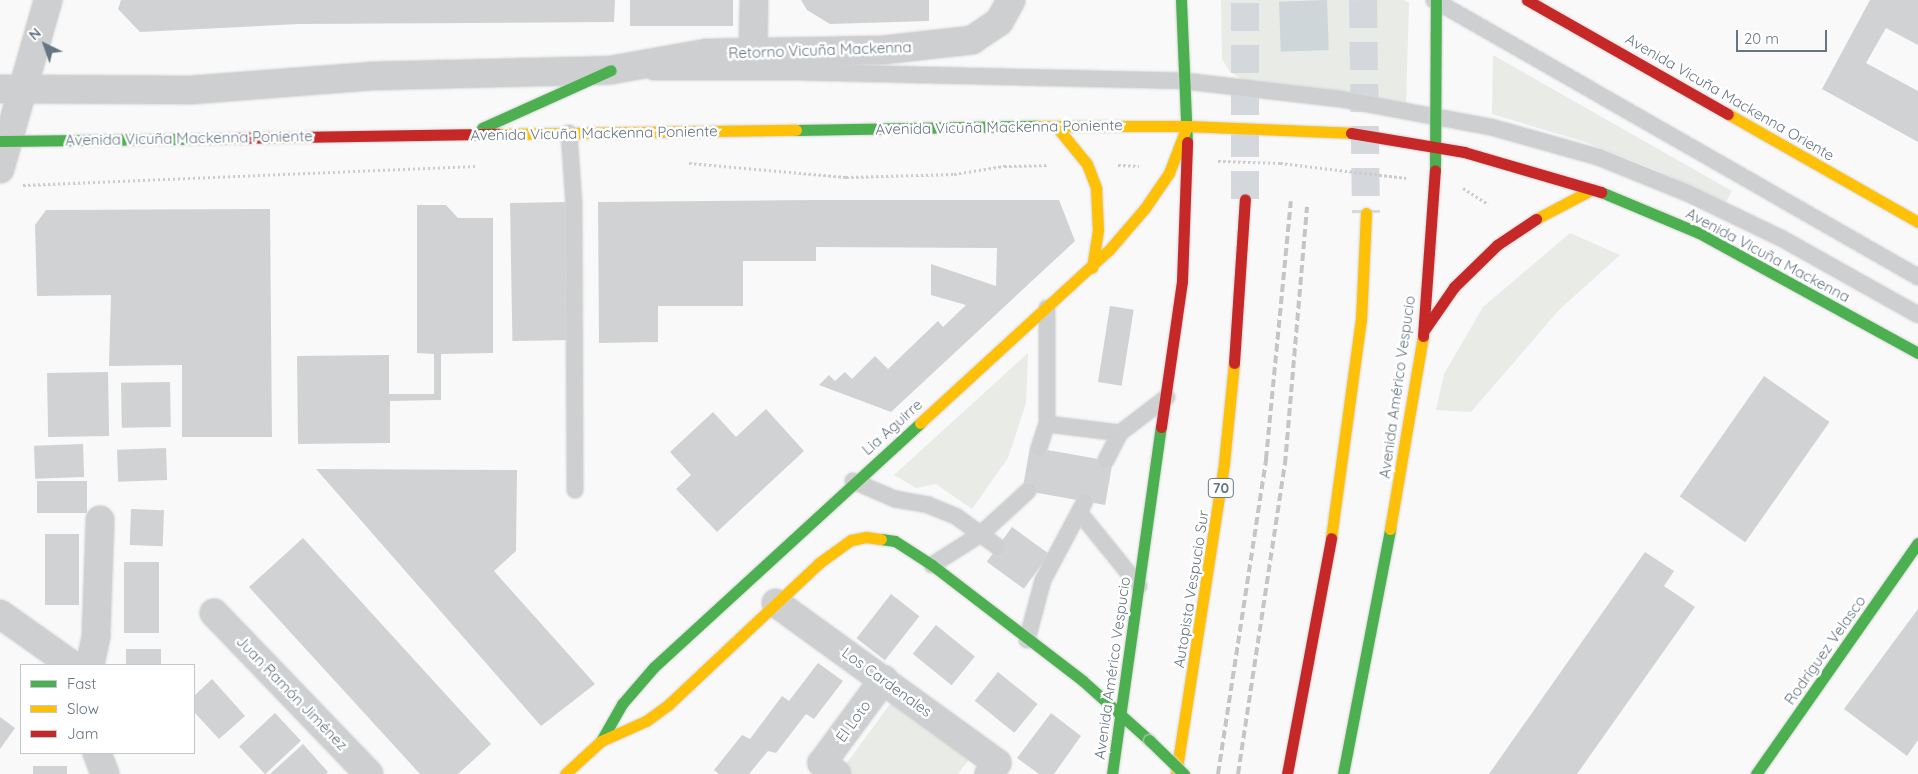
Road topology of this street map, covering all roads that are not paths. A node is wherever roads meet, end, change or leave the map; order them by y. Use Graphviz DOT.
graph roads {
  1 [pos="48,0"];
  2 [pos="754,0"];
  3 [pos="1011,0"];
  4 [pos="1180,0"];
  5 [pos="1436,0"];
  6 [pos="1527,0"];
  7 [pos="1541,0"];
  8 [pos="1559,17"];
  9 [pos="753,52"];
  10 [pos="611,70"];
  11 [pos="1185,81"];
  12 [pos="11,89"];
  13 [pos="1437,116"];
  14 [pos="1056,126"];
  15 [pos="1187,126"];
  16 [pos="569,133"];
  17 [pos="464,134"];
  18 [pos="5,141"];
  19 [pos="1437,146"];
  20 [pos="10,177"];
  21 [pos="1593,189"];
  22 [pos="1244,199"];
  23 [pos="1366,213"];
  24 [pos="1918,222"];
  25 [pos="1092,268"];
  26 [pos="1918,276"];
  27 [pos="1047,308"];
  28 [pos="1918,315"];
  29 [pos="1424,330"];
  30 [pos="1918,353"];
  31 [pos="1166,397"];
  32 [pos="1047,424"];
  33 [pos="1120,433"];
  34 [pos="1039,448"];
  35 [pos="1106,460"];
  36 [pos="853,482"];
  37 [pos="575,490"];
  38 [pos="1028,492"];
  39 [pos="100,520"];
  40 [pos="981,534"];
  41 [pos="1918,543"];
  42 [pos="998,546"];
  43 [pos="932,565"];
  44 [pos="1139,586"];
  45 [pos="776,603"];
  46 [pos="214,613"];
  47 [pos="0,614"];
  48 [pos="1027,640"];
  49 [pos="71,664"];
  50 [pos="90,664"];
  51 [pos="884,679"];
  52 [pos="1120,713"];
  53 [pos="601,741"];
  54 [pos="830,768"];
  55 [pos="993,768"];
  56 [pos="369,774"];
  57 [pos="565,774"];
  58 [pos="1112,774"];
  59 [pos="1176,774"];
  60 [pos="1184,774"];
  61 [pos="1287,774"];
  62 [pos="1343,774"];
  63 [pos="1756,774"];
  1 -- 12 [label="street"];
  2 -- 9 [label="street"];
  3 -- 9 [label="street, Retorno Vicuña Mackenna"];
  4 -- 11 [label="main road, Avenida Américo Vespucio"];
  5 -- 13 [label="main road, Avenida Américo Vespucio"];
  5 -- 26 [label="lane"];
  6 -- 8 [label="main road, Avenida Vicuña Mackenna Oriente"];
  7 -- 8 [label="main road"];
  8 -- 24 [label="main road, Avenida Vicuña Mackenna Oriente"];
  9 -- 10 [label="street, Retorno Vicuña Mackenna"];
  10 -- 11 [label="lane"];
  10 -- 12 [label="street"];
  10 -- 17 [label="main road"];
  11 -- 13 [label="lane"];
  11 -- 15 [label="main road, Avenida Américo Vespucio"];
  12 -- 18 [label="street"];
  13 -- 19 [label="main road, Avenida Américo Vespucio"];
  13 -- 28 [label="lane"];
  14 -- 15 [label="main road, Avenida Vicuña Mackenna Poniente"];
  14 -- 16 [label="main road, Avenida Vicuña Mackenna Poniente"];
  14 -- 25 [label="main road"];
  15 -- 19 [label="main road, Avenida Vicuña Mackenna"];
  15 -- 25 [label="main road, Lia Aguirre"];
  15 -- 31 [label="main road, Avenida Américo Vespucio"];
  16 -- 17 [label="main road, Avenida Vicuña Mackenna Poniente"];
  16 -- 37 [label="lane"];
  17 -- 18 [label="main road, Avenida Vicuña Mackenna Poniente"];
  18 -- 20 [label="street"];
  19 -- 21 [label="main road, Avenida Vicuña Mackenna"];
  19 -- 29 [label="main road, Avenida Américo Vespucio"];
  21 -- 29 [label="main road"];
  21 -- 30 [label="main road, Avenida Vicuña Mackenna"];
  22 -- 59 [label="main road, Autopista Vespucio Sur / 70"];
  23 -- 61 [label="main road"];
  25 -- 27 [label="main road, Lia Aguirre"];
  27 -- 32 [label="lane"];
  27 -- 36 [label="main road, Lia Aguirre"];
  29 -- 62 [label="main road, Avenida Américo Vespucio"];
  31 -- 33 [label="lane"];
  31 -- 44 [label="main road, Avenida Américo Vespucio"];
  32 -- 33 [label="lane"];
  32 -- 34 [label="lane"];
  33 -- 35 [label="lane"];
  36 -- 40 [label="lane"];
  36 -- 53 [label="main road, Lia Aguirre"];
  38 -- 40 [label="lane"];
  39 -- 50 [label="street"];
  40 -- 42 [label="lane"];
  40 -- 43 [label="lane"];
  41 -- 63 [label="main road, Rodríguez Velasco"];
  43 -- 45 [label="main road, Lia Aguirre"];
  43 -- 48 [label="main road, Lia Aguirre"];
  44 -- 48 [label="lane"];
  44 -- 52 [label="main road, Avenida Américo Vespucio"];
  45 -- 51 [label="street, Los Cardenales"];
  45 -- 53 [label="main road, Lia Aguirre"];
  46 -- 56 [label="street, Juan Ramón Jiménez"];
  47 -- 49 [label="street"];
  48 -- 52 [label="main road, Lia Aguirre"];
  51 -- 54 [label="street, El Loto"];
  51 -- 55 [label="street, Los Cardenales"];
  52 -- 58 [label="main road, Avenida Américo Vespucio"];
  52 -- 60 [label="main road, Lia Aguirre, bridge"];
  53 -- 57 [label="main road, Lia Aguirre"];
}
